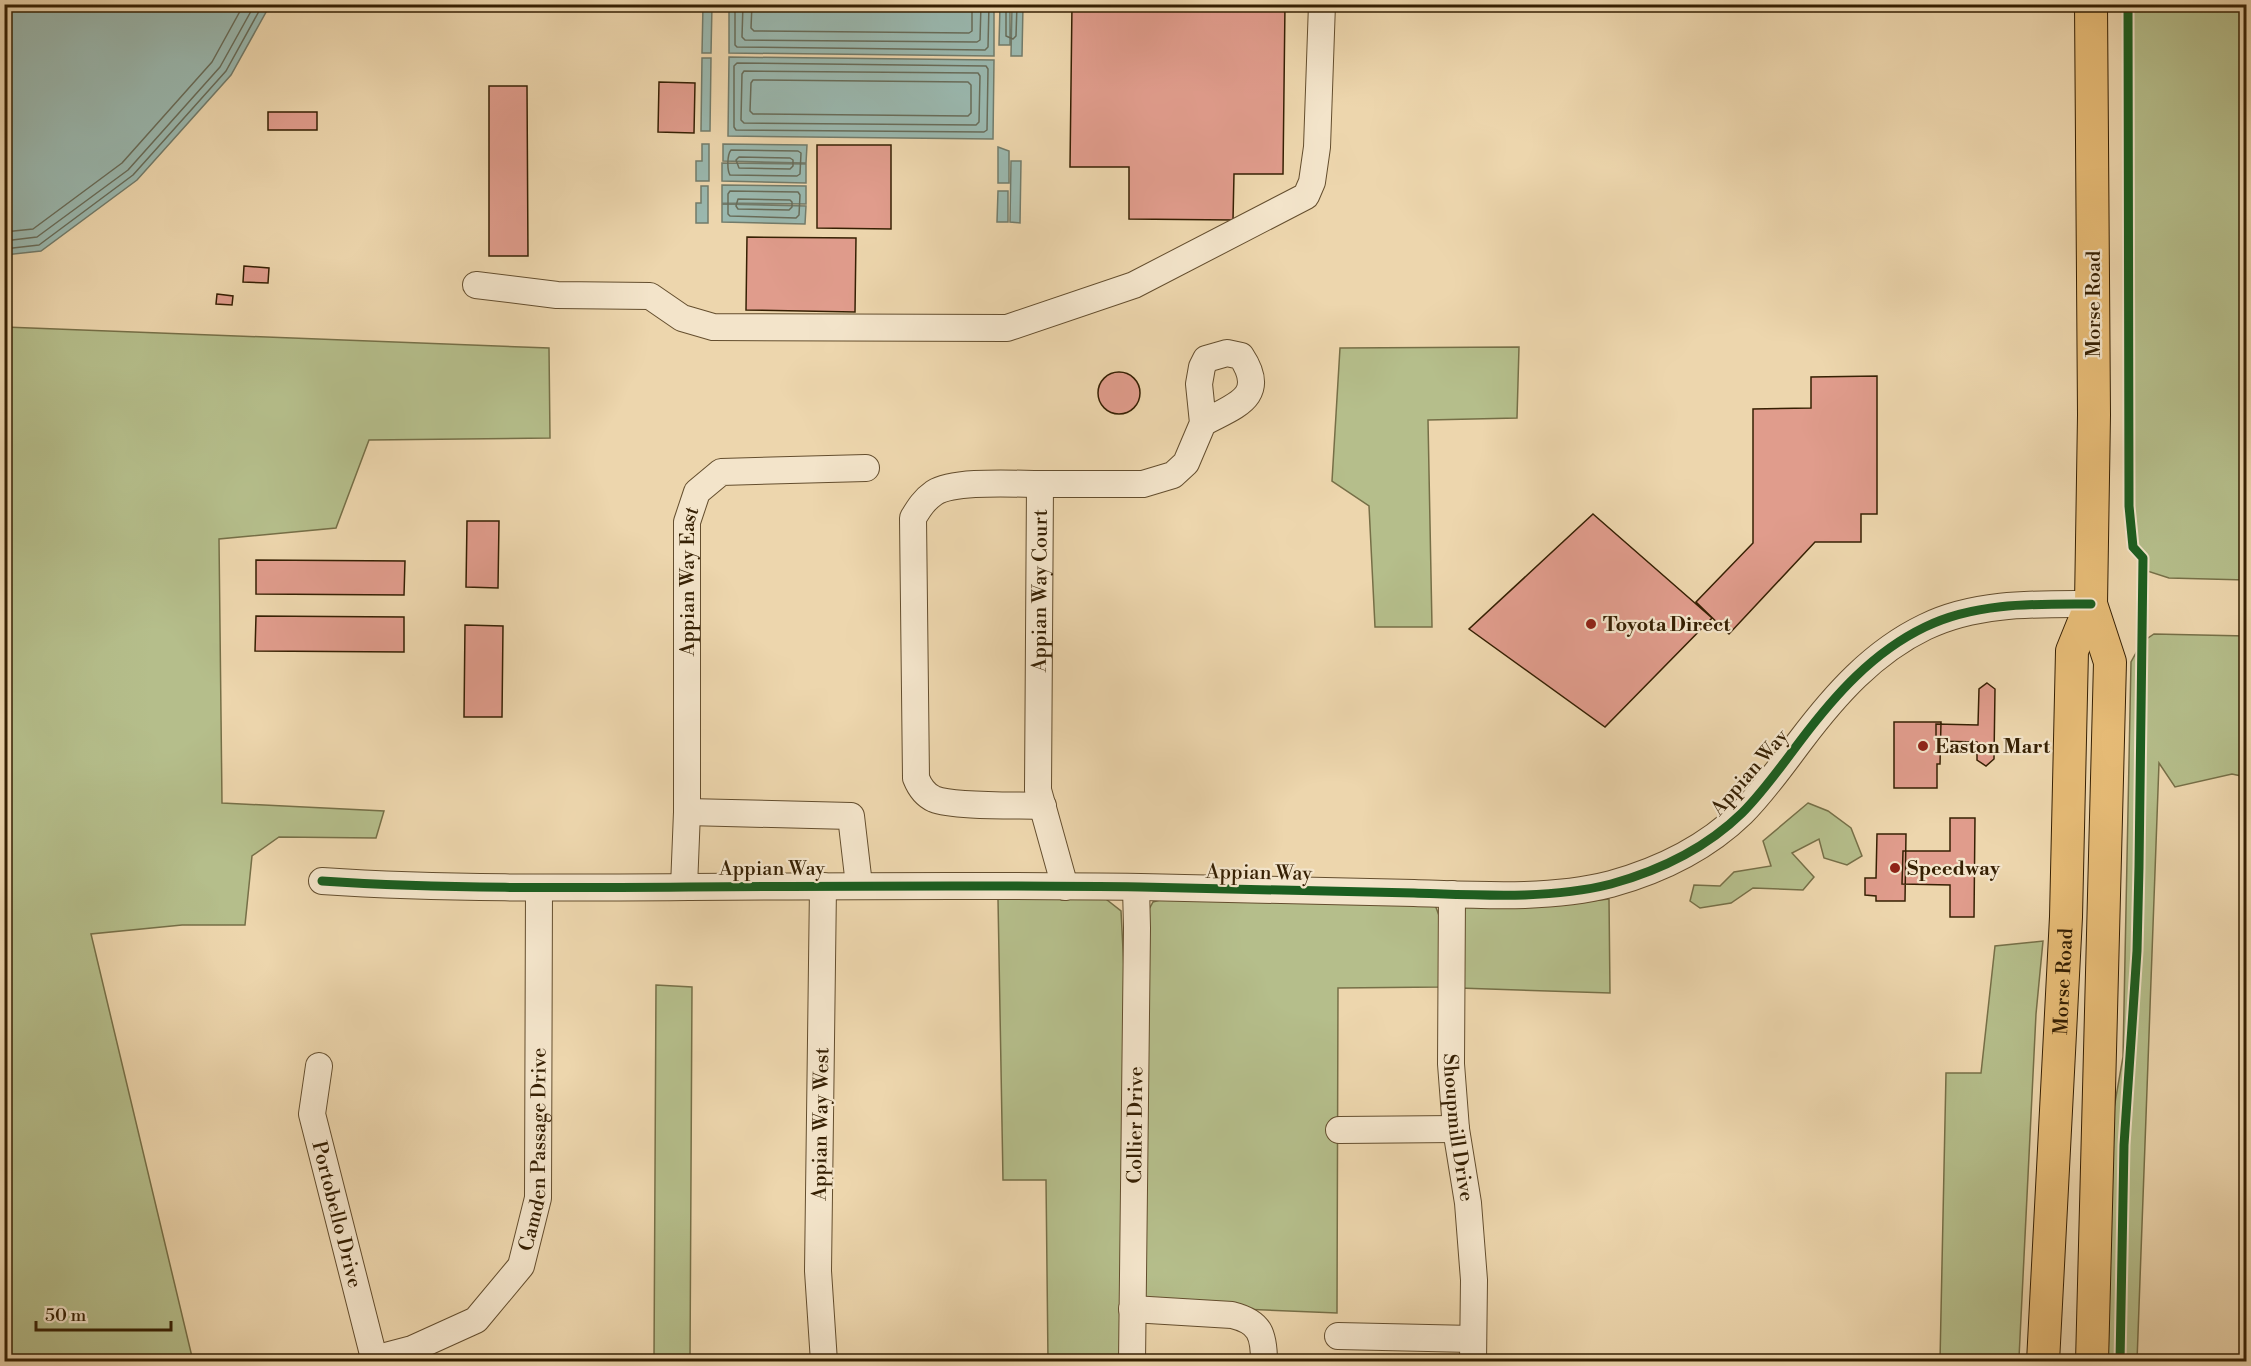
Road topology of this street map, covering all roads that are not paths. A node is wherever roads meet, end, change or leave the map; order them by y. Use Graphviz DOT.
graph roads {
  1 [pos="1322,4"];
  2 [pos="2091,4"];
  3 [pos="476,285"];
  4 [pos="1203,423"];
  5 [pos="866,468"];
  6 [pos="1040,484"];
  7 [pos="2091,604"];
  8 [pos="1043,806"];
  9 [pos="687,812"];
  10 [pos="322,881"];
  11 [pos="859,885"];
  12 [pos="823,886"];
  13 [pos="684,887"];
  14 [pos="1065,887"];
  15 [pos="1136,887"];
  16 [pos="539,888"];
  17 [pos="1452,894"];
  18 [pos="319,1066"];
  19 [pos="1339,1130"];
  20 [pos="1456,1130"];
  21 [pos="1132,1309"];
  22 [pos="1338,1336"];
  23 [pos="1473,1350"];
  24 [pos="374,1360"];
  25 [pos="824,1362"];
  26 [pos="1132,1362"];
  27 [pos="1264,1362"];
  28 [pos="2043,1362"];
  29 [pos="2092,1362"];
  1 -- 3 [label="street"];
  2 -- 7 [label="main road, Morse Road"];
  4 -- 6 [label="street, Appian Way Court"];
  5 -- 9 [label="street, Appian Way East"];
  6 -- 8 [label="street, Appian Way Court"];
  6 -- 8 [label="street"];
  7 -- 17 [label="street, Appian Way"];
  7 -- 28 [label="main road, Morse Road"];
  7 -- 29 [label="main road, Morse Road"];
  8 -- 14 [label="street, Appian Way Court"];
  9 -- 11 [label="street"];
  9 -- 13 [label="street, Appian Way East"];
  10 -- 16 [label="street, Appian Way"];
  11 -- 12 [label="street, Appian Way"];
  11 -- 14 [label="street, Appian Way"];
  12 -- 13 [label="street, Appian Way"];
  12 -- 25 [label="street, Appian Way West"];
  13 -- 16 [label="street, Appian Way"];
  14 -- 15 [label="street, Appian Way"];
  15 -- 17 [label="street, Appian Way"];
  15 -- 21 [label="street, Collier Drive"];
  16 -- 24 [label="street, Camden Passage Drive"];
  17 -- 20 [label="street, Shoupmill Drive"];
  18 -- 24 [label="street, Portobello Drive"];
  19 -- 20 [label="street"];
  20 -- 23 [label="street, Shoupmill Drive"];
  21 -- 26 [label="street, Collier Drive"];
  21 -- 27 [label="street"];
  22 -- 23 [label="street"];
}
